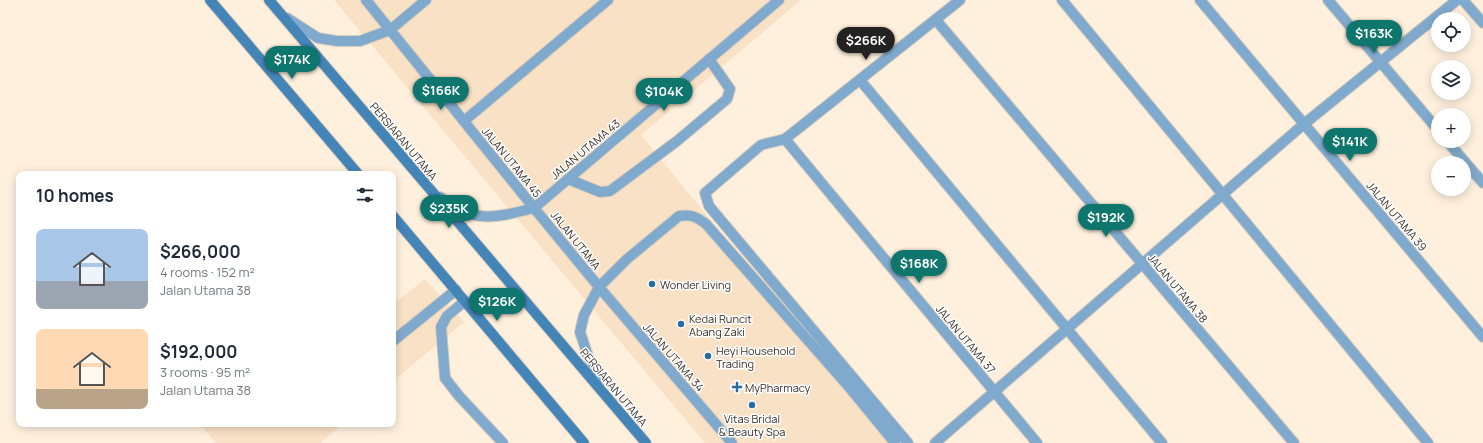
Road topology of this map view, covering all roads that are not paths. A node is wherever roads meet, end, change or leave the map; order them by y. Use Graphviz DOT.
graph roads {
  1 [pos="210,0"];
  2 [pos="269,0"];
  3 [pos="366,0"];
  4 [pos="426,0"];
  5 [pos="608,0"];
  6 [pos="779,0"];
  7 [pos="960,0"];
  8 [pos="1062,0"];
  9 [pos="1200,0"];
  10 [pos="1328,0"];
  11 [pos="1457,0"];
  12 [pos="1463,0"];
  13 [pos="280,13"];
  14 [pos="936,20"];
  15 [pos="1483,23"];
  16 [pos="390,30"];
  17 [pos="709,59"];
  18 [pos="1381,63"];
  19 [pos="860,80"];
  20 [pos="464,121"];
  21 [pos="1431,122"];
  22 [pos="1304,124"];
  23 [pos="785,139"];
  24 [pos="1453,148"];
  25 [pos="355,171"];
  26 [pos="568,179"];
  27 [pos="1483,183"];
  28 [pos="431,190"];
  29 [pos="1223,195"];
  30 [pos="534,208"];
  31 [pos="396,220"];
  32 [pos="1143,264"];
  33 [pos="599,287"];
  34 [pos="456,290"];
  35 [pos="465,300"];
  36 [pos="1068,329"];
  37 [pos="1483,337"];
  38 [pos="396,339"];
  39 [pos="599,388"];
  40 [pos="994,392"];
  41 [pos="503,443"];
  42 [pos="584,443"];
  43 [pos="646,443"];
  44 [pos="732,443"];
  45 [pos="895,443"];
  46 [pos="908,443"];
  47 [pos="935,443"];
  48 [pos="1037,443"];
  49 [pos="1162,443"];
  50 [pos="1294,443"];
  51 [pos="1428,443"];
  1 -- 25 [label="street"];
  2 -- 13 [label="street, PERSIARAN UTAMA"];
  3 -- 16 [label="street, JALAN UTAMA 45"];
  4 -- 16 [label="street"];
  5 -- 20 [label="street"];
  6 -- 17 [label="street, JALAN UTAMA 43"];
  7 -- 14 [label="street"];
  8 -- 29 [label="street"];
  9 -- 22 [label="street, JALAN UTAMA 39"];
  10 -- 18 [label="street"];
  11 -- 18 [label="street"];
  12 -- 15 [label="street"];
  13 -- 16 [label="street"];
  13 -- 28 [label="street, PERSIARAN UTAMA"];
  14 -- 19 [label="street"];
  14 -- 32 [label="street, JALAN UTAMA 38"];
  16 -- 20 [label="street, JALAN UTAMA 45"];
  17 -- 26 [label="street, JALAN UTAMA 43"];
  17 -- 26 [label="street"];
  18 -- 21 [label="street"];
  18 -- 22 [label="street"];
  19 -- 23 [label="street"];
  19 -- 36 [label="street"];
  20 -- 30 [label="street, JALAN UTAMA 45"];
  22 -- 29 [label="street"];
  22 -- 37 [label="street, JALAN UTAMA 39"];
  23 -- 40 [label="street, JALAN UTAMA 37"];
  23 -- 46 [label="street"];
  24 -- 27 [label="street"];
  26 -- 30 [label="street, JALAN UTAMA 43"];
  28 -- 30 [label="street"];
  28 -- 39 [label="street, PERSIARAN UTAMA"];
  29 -- 32 [label="street"];
  29 -- 51 [label="street"];
  30 -- 33 [label="street, JALAN UTAMA"];
  31 -- 34 [label="street"];
  32 -- 36 [label="street"];
  32 -- 50 [label="street, JALAN UTAMA 38"];
  33 -- 39 [label="street"];
  33 -- 44 [label="street, JALAN UTAMA 34"];
  33 -- 45 [label="street"];
  34 -- 35 [label="street"];
  34 -- 38 [label="street"];
  35 -- 41 [label="street"];
  35 -- 42 [label="street"];
  36 -- 40 [label="street"];
  36 -- 49 [label="street"];
  39 -- 43 [label="street, PERSIARAN UTAMA"];
  40 -- 47 [label="street"];
  40 -- 48 [label="street, JALAN UTAMA 37"];
}
